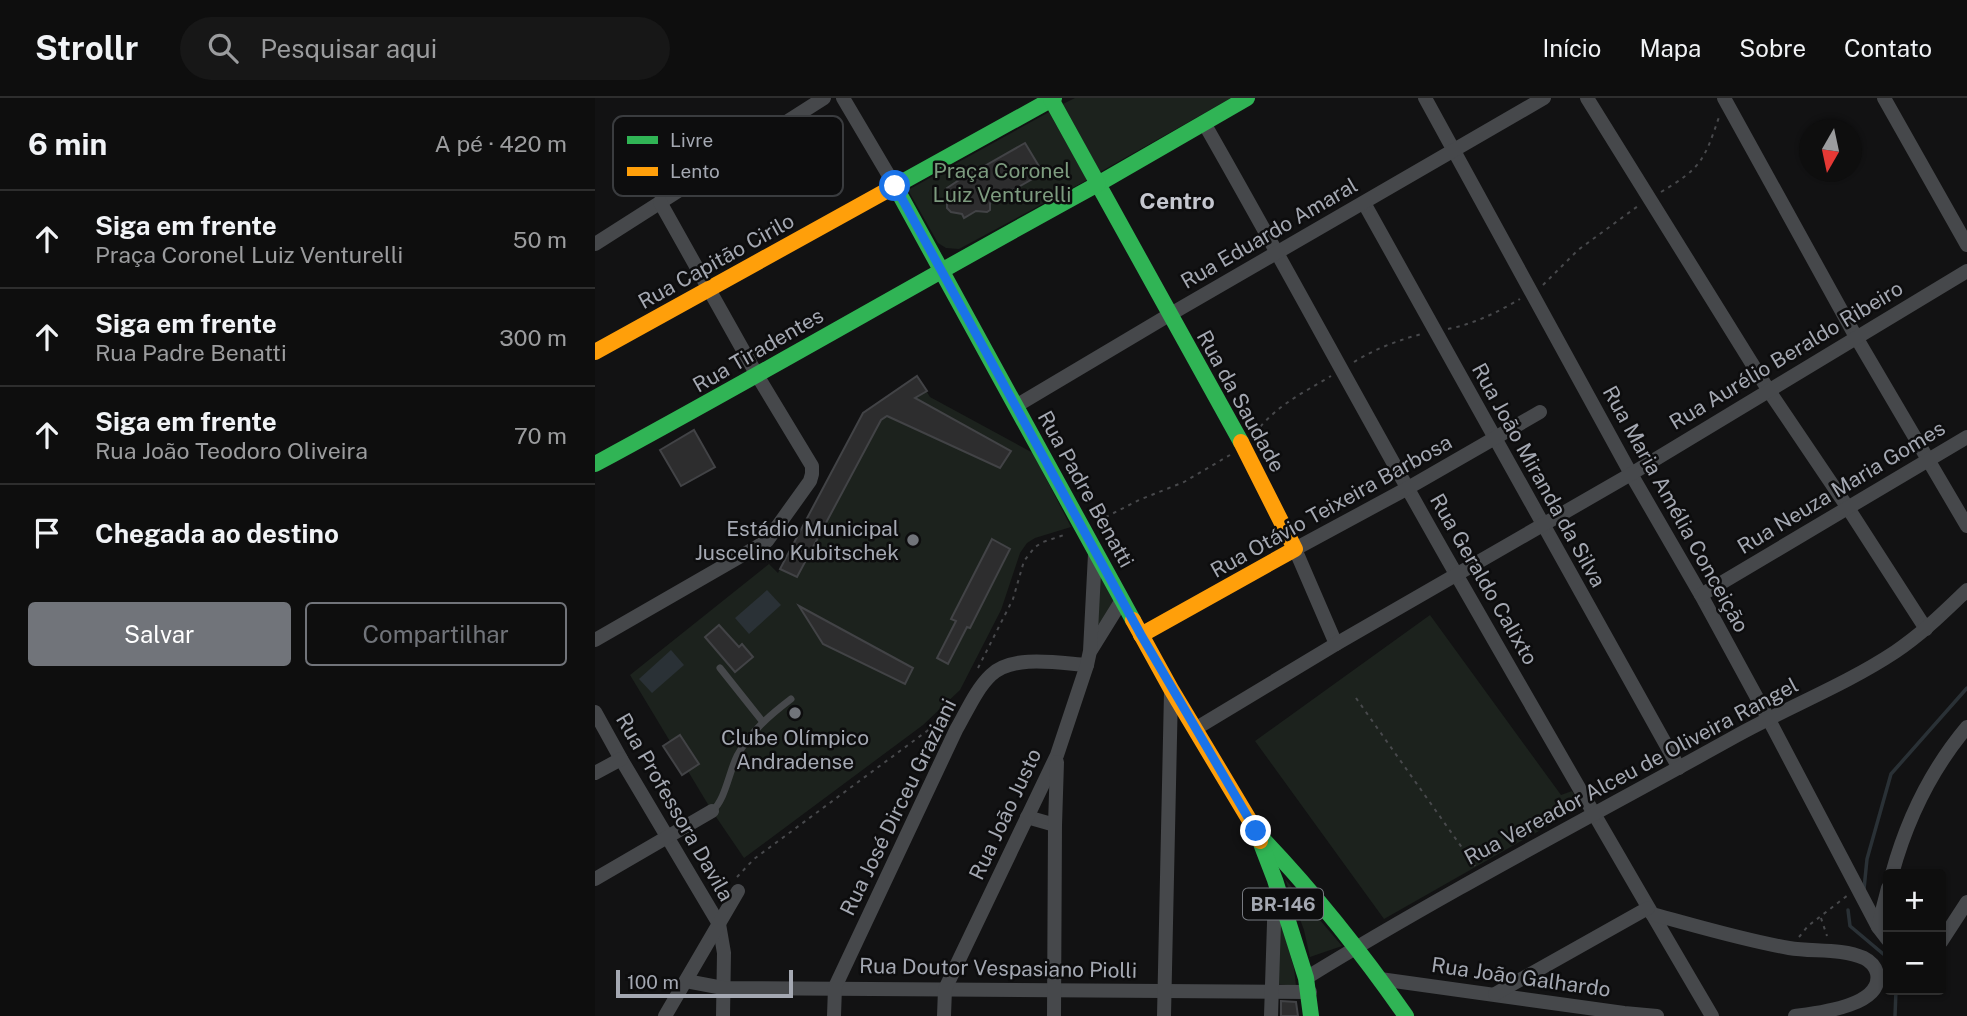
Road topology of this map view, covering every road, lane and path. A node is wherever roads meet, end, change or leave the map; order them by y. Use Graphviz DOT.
graph roads {
  1 [pos="824,98"];
  2 [pos="843,98"];
  3 [pos="1247,98"];
  4 [pos="1425,98"];
  5 [pos="1544,98"];
  6 [pos="1587,98"];
  7 [pos="1884,98"];
  8 [pos="1053,99"];
  9 [pos="1725,99"];
  10 [pos="796,116"];
  11 [pos="1205,123"];
  12 [pos="1455,150"];
  13 [pos="1098,184"];
  14 [pos="895,186"];
  15 [pos="669,196"];
  16 [pos="1649,199"];
  17 [pos="660,202"];
  18 [pos="1364,203"];
  19 [pos="595,244"];
  20 [pos="1967,244"];
  21 [pos="1278,252"];
  22 [pos="940,270"];
  23 [pos="1967,271"];
  24 [pos="708,289"];
  25 [pos="1531,292"];
  26 [pos="1169,315"];
  27 [pos="1435,331"];
  28 [pos="1856,337"];
  29 [pos="595,352"];
  30 [pos="1342,369"];
  31 [pos="757,375"];
  32 [pos="1769,391"];
  33 [pos="1016,406"];
  34 [pos="1540,412"];
  35 [pos="1967,437"];
  36 [pos="1495,438"];
  37 [pos="1244,447"];
  38 [pos="1927,460"];
  39 [pos="595,464"];
  40 [pos="1631,474"];
  41 [pos="1408,488"];
  42 [pos="1848,508"];
  43 [pos="1543,524"];
  44 [pos="1967,526"];
  45 [pos="1084,528"];
  46 [pos="1095,549"];
  47 [pos="1295,549"];
  48 [pos="1457,575"];
  49 [pos="1967,590"];
  50 [pos="1701,595"];
  51 [pos="1122,600"];
  52 [pos="1926,629"];
  53 [pos="1141,635"];
  54 [pos="595,640"];
  55 [pos="1336,644"];
  56 [pos="1089,658"];
  57 [pos="720,668"];
  58 [pos="978,668"];
  59 [pos="1171,689"];
  60 [pos="1356,698"];
  61 [pos="791,699"];
  62 [pos="959,699"];
  63 [pos="595,712"];
  64 [pos="1768,718"];
  65 [pos="763,722"];
  66 [pos="1967,727"];
  67 [pos="1195,729"];
  68 [pos="1057,755"];
  69 [pos="621,759"];
  70 [pos="1679,768"];
  71 [pos="595,773"];
  72 [pos="712,811"];
  73 [pos="1595,813"];
  74 [pos="1027,817"];
  75 [pos="1055,825"];
  76 [pos="1256,831"];
  77 [pos="668,838"];
  78 [pos="1279,856"];
  79 [pos="1893,869"];
  80 [pos="1481,876"];
  81 [pos="595,879"];
  82 [pos="1275,880"];
  83 [pos="736,887"];
  84 [pos="1857,888"];
  85 [pos="1967,902"];
  86 [pos="1883,908"];
  87 [pos="1650,911"];
  88 [pos="1820,917"];
  89 [pos="719,924"];
  90 [pos="1878,927"];
  91 [pos="1883,934"];
  92 [pos="1946,934"];
  93 [pos="1827,935"];
  94 [pos="1354,948"];
  95 [pos="1789,948"];
  96 [pos="1380,979"];
  97 [pos="686,981"];
  98 [pos="1308,985"];
  99 [pos="723,988"];
  100 [pos="835,988"];
  101 [pos="944,989"];
  102 [pos="1055,991"];
  103 [pos="1164,991"];
  104 [pos="1272,992"];
  105 [pos="1495,994"];
  106 [pos="1312,1015"];
  107 [pos="665,1016"];
  108 [pos="723,1016"];
  109 [pos="834,1016"];
  110 [pos="944,1016"];
  111 [pos="1054,1016"];
  112 [pos="1164,1016"];
  113 [pos="1271,1016"];
  114 [pos="1406,1016"];
  115 [pos="1657,1016"];
  116 [pos="1712,1016"];
  117 [pos="1795,1016"];
  1 -- 10 [label="street"];
  2 -- 14 [label="street"];
  3 -- 11 [label="main road"];
  4 -- 12 [label="street, Rua Maria Amélia Conceição"];
  5 -- 12 [label="street, Rua Eduardo Amaral"];
  6 -- 16 [label="street"];
  7 -- 20 [label="street"];
  8 -- 13 [label="main road"];
  8 -- 14 [label="main road"];
  9 -- 16 [label="path"];
  9 -- 28 [label="street"];
  11 -- 13 [label="main road"];
  11 -- 21 [label="street, Rua Geraldo Calixto"];
  12 -- 18 [label="street, Rua Eduardo Amaral"];
  12 -- 25 [label="street, Rua Maria Amélia Conceição"];
  13 -- 22 [label="main road"];
  13 -- 26 [label="main road, Rua da Saudade"];
  14 -- 22 [label="main road, BR-146"];
  14 -- 24 [label="main road, Rua Capitão Cirilo"];
  15 -- 17 [label="street"];
  16 -- 25 [label="path"];
  16 -- 32 [label="street"];
  17 -- 19 [label="street"];
  17 -- 24 [label="street"];
  18 -- 21 [label="street, Rua Eduardo Amaral"];
  18 -- 27 [label="street, Rua João Miranda da Silva"];
  21 -- 26 [label="street, Rua Eduardo Amaral"];
  21 -- 30 [label="street, Rua Geraldo Calixto"];
  22 -- 31 [label="main road, Rua Tiradentes"];
  22 -- 33 [label="main road, Rua Padre Benatti / BR-146"];
  23 -- 28 [label="street, Rua Aurélio Beraldo Ribeiro"];
  24 -- 29 [label="main road, Rua Capitão Cirilo"];
  24 -- 31 [label="street"];
  25 -- 27 [label="path"];
  25 -- 40 [label="street, Rua Maria Amélia Conceição"];
  26 -- 33 [label="street, Rua Eduardo Amaral"];
  26 -- 37 [label="main road, Rua da Saudade"];
  27 -- 30 [label="path"];
  27 -- 36 [label="street, Rua João Miranda da Silva"];
  28 -- 32 [label="street, Rua Aurélio Beraldo Ribeiro"];
  28 -- 38 [label="street"];
  30 -- 37 [label="path"];
  30 -- 41 [label="street, Rua Geraldo Calixto"];
  31 -- 39 [label="main road, Rua Tiradentes"];
  31 -- 54 [label="street"];
  32 -- 40 [label="street, Rua Aurélio Beraldo Ribeiro"];
  32 -- 42 [label="street"];
  33 -- 45 [label="main road, Rua Padre Benatti / BR-146"];
  34 -- 36 [label="street, Rua Otávio Teixeira Barbosa"];
  35 -- 38 [label="street, Rua Neuza Maria Gomes"];
  36 -- 41 [label="street, Rua Otávio Teixeira Barbosa"];
  36 -- 43 [label="street, Rua João Miranda da Silva"];
  37 -- 45 [label="path"];
  37 -- 47 [label="main road, Rua da Saudade"];
  38 -- 42 [label="street, Rua Neuza Maria Gomes"];
  38 -- 44 [label="street"];
  40 -- 43 [label="street, Rua Aurélio Beraldo Ribeiro"];
  40 -- 50 [label="street, Rua Maria Amélia Conceição"];
  41 -- 47 [label="street, Rua Otávio Teixeira Barbosa"];
  41 -- 48 [label="street, Rua Geraldo Calixto"];
  42 -- 50 [label="street, Rua Neuza Maria Gomes"];
  42 -- 52 [label="street"];
  43 -- 48 [label="street, Rua Aurélio Beraldo Ribeiro"];
  43 -- 70 [label="street, Rua João Miranda da Silva"];
  45 -- 46 [label="main road, Rua Padre Benatti / BR-146"];
  45 -- 58 [label="path"];
  46 -- 51 [label="main road, Rua Padre Benatti / BR-146"];
  46 -- 56 [label="street"];
  47 -- 53 [label="main road, Rua Otávio Teixeira Barbosa"];
  47 -- 55 [label="street, Rua da Saudade"];
  48 -- 55 [label="street, Rua Aurélio Beraldo Ribeiro"];
  48 -- 73 [label="street, Rua Geraldo Calixto"];
  49 -- 52 [label="street, Rua Vereador Alceu de Oliveira Rangel"];
  50 -- 64 [label="street, Rua Maria Amélia Conceição"];
  51 -- 53 [label="main road, Rua Padre Benatti / BR-146"];
  51 -- 56 [label="street"];
  52 -- 64 [label="street, Rua Vereador Alceu de Oliveira Rangel"];
  53 -- 59 [label="main road, Rua Padre Benatti / BR-146"];
  55 -- 67 [label="street, Rua Aurélio Beraldo Ribeiro"];
  56 -- 68 [label="street, Rua João Justo"];
  56 -- 100 [label="street, Rua José Dirceu Graziani"];
  57 -- 65 [label="lane"];
  59 -- 67 [label="main road, Rua Padre Benatti / BR-146"];
  59 -- 103 [label="street"];
  60 -- 80 [label="path"];
  61 -- 65 [label="lane"];
  62 -- 83 [label="path"];
  63 -- 69 [label="street, Rua Professora Davila"];
  64 -- 70 [label="street, Rua Vereador Alceu de Oliveira Rangel"];
  64 -- 84 [label="street, Rua Maria Amélia Conceição"];
  65 -- 72 [label="lane"];
  66 -- 79 [label="street"];
  67 -- 76 [label="main road, BR-146"];
  68 -- 74 [label="street, Rua João Justo"];
  68 -- 75 [label="street"];
  69 -- 71 [label="street"];
  69 -- 77 [label="street, Rua Professora Davila"];
  70 -- 73 [label="street, Rua Vereador Alceu de Oliveira Rangel"];
  72 -- 77 [label="street"];
  73 -- 80 [label="street, Rua Vereador Alceu de Oliveira Rangel"];
  73 -- 87 [label="street, Rua Geraldo Calixto"];
  74 -- 75 [label="street"];
  74 -- 101 [label="street, Rua João Justo"];
  75 -- 102 [label="street"];
  76 -- 78 [label="main road"];
  76 -- 82 [label="main road, BR-146"];
  77 -- 81 [label="street"];
  77 -- 89 [label="street, Rua Professora Davila"];
  78 -- 82 [label="street"];
  78 -- 94 [label="main road"];
  80 -- 94 [label="street, Rua Vereador Alceu de Oliveira Rangel"];
  82 -- 98 [label="main road, BR-146"];
  82 -- 104 [label="street"];
  83 -- 89 [label="street"];
  84 -- 88 [label="path"];
  84 -- 90 [label="street, Rua Maria Amélia Conceição"];
  85 -- 92 [label="street"];
  86 -- 90 [label="street"];
  87 -- 95 [label="street"];
  87 -- 105 [label="street"];
  87 -- 116 [label="street, Rua Geraldo Calixto"];
  88 -- 93 [label="path"];
  88 -- 95 [label="path"];
  89 -- 97 [label="street"];
  89 -- 99 [label="street"];
  90 -- 91 [label="street, Rua Maria Amélia Conceição"];
  94 -- 96 [label="main road"];
  94 -- 98 [label="street, Rua Vereador Alceu de Oliveira Rangel"];
  95 -- 117 [label="street"];
  96 -- 105 [label="street, Rua João Galhardo"];
  96 -- 114 [label="main road"];
  97 -- 99 [label="street, Rua Doutor Vespasiano Piolli"];
  97 -- 107 [label="street"];
  98 -- 104 [label="street, Rua Doutor Vespasiano Piolli"];
  98 -- 106 [label="main road, BR-146"];
  99 -- 100 [label="street, Rua Doutor Vespasiano Piolli"];
  99 -- 108 [label="street"];
  100 -- 101 [label="street, Rua Doutor Vespasiano Piolli"];
  100 -- 109 [label="street, Rua José Dirceu Graziani"];
  101 -- 102 [label="street, Rua Doutor Vespasiano Piolli"];
  101 -- 110 [label="street"];
  102 -- 103 [label="street, Rua Doutor Vespasiano Piolli"];
  102 -- 111 [label="street"];
  103 -- 104 [label="street, Rua Doutor Vespasiano Piolli"];
  103 -- 112 [label="street"];
  104 -- 113 [label="street"];
  105 -- 115 [label="street, Rua João Galhardo"];
}
